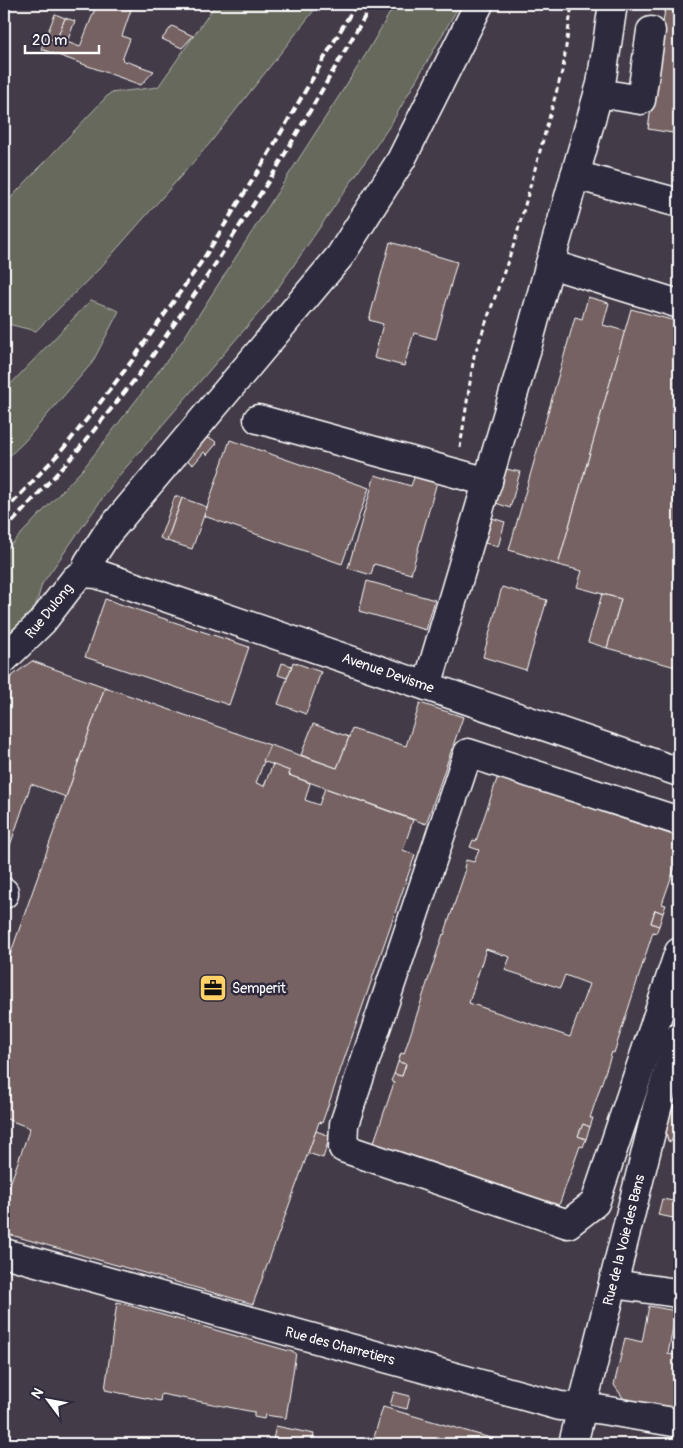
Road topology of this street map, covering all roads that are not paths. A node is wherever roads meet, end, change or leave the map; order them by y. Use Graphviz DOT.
graph roads {
  1 [pos="479,4"];
  2 [pos="613,4"];
  3 [pos="651,31"];
  4 [pos="599,93"];
  5 [pos="575,175"];
  6 [pos="678,192"];
  7 [pos="550,264"];
  8 [pos="679,304"];
  9 [pos="258,420"];
  10 [pos="475,478"];
  11 [pos="91,574"];
  12 [pos="4,659"];
  13 [pos="427,686"];
  14 [pos="679,772"];
  15 [pos="679,821"];
  16 [pos="679,952"];
  17 [pos="679,1038"];
  18 [pos="4,1253"];
  19 [pos="613,1284"];
  20 [pos="679,1295"];
  21 [pos="582,1408"];
  22 [pos="679,1423"];
  23 [pos="573,1444"];
  1 -- 11 [label="street"];
  2 -- 4 [label="street"];
  3 -- 4 [label="street"];
  4 -- 5 [label="street"];
  5 -- 6 [label="street"];
  5 -- 7 [label="street"];
  7 -- 8 [label="street"];
  7 -- 10 [label="street"];
  9 -- 10 [label="street"];
  10 -- 13 [label="street"];
  11 -- 12 [label="street, Rue Dulong"];
  11 -- 13 [label="street, Avenue Devisme"];
  13 -- 14 [label="street, Avenue Devisme"];
  15 -- 16 [label="street"];
  17 -- 19 [label="street, Rue de la Voie des Bans"];
  18 -- 21 [label="street, Rue des Charretiers"];
  19 -- 20 [label="street"];
  19 -- 21 [label="street, Rue de la Voie des Bans"];
  21 -- 22 [label="street, Rue des Charretiers"];
  21 -- 23 [label="street, Rue de la Voie des Bans"];
}
